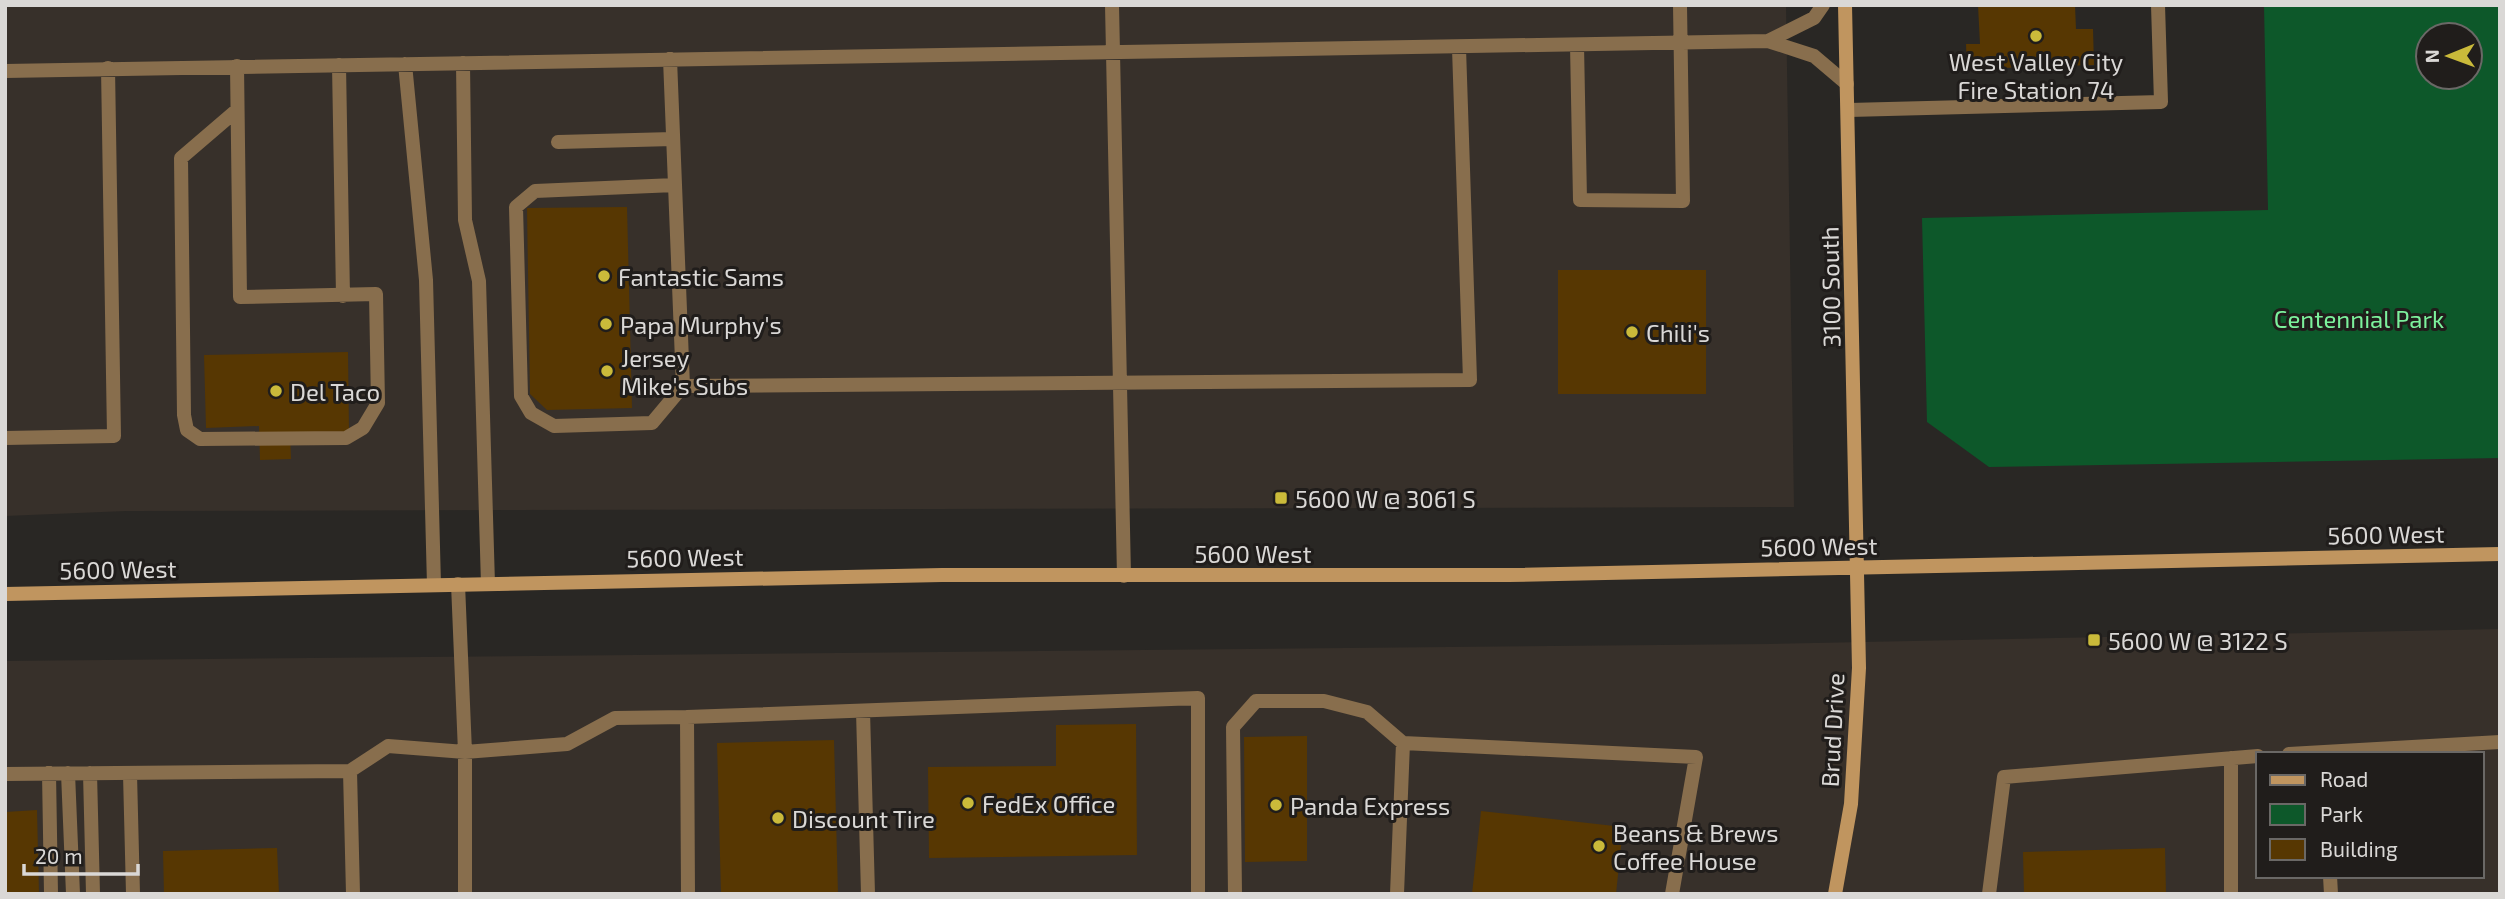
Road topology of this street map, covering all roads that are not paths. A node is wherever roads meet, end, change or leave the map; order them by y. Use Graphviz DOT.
graph roads {
  1 [pos="1112,5"];
  2 [pos="1680,5"];
  3 [pos="1823,5"];
  4 [pos="1846,5"];
  5 [pos="2158,5"];
  6 [pos="1768,41"];
  7 [pos="1681,43"];
  8 [pos="1577,45"];
  9 [pos="1459,48"];
  10 [pos="1113,52"];
  11 [pos="670,59"];
  12 [pos="463,62"];
  13 [pos="405,64"];
  14 [pos="237,65"];
  15 [pos="339,65"];
  16 [pos="108,68"];
  17 [pos="5,71"];
  18 [pos="1847,84"];
  19 [pos="237,110"];
  20 [pos="1849,110"];
  21 [pos="673,139"];
  22 [pos="558,142"];
  23 [pos="675,185"];
  24 [pos="343,296"];
  25 [pos="1120,385"];
  26 [pos="683,386"];
  27 [pos="5,438"];
  28 [pos="2500,554"];
  29 [pos="1859,568"];
  30 [pos="1124,576"];
  31 [pos="458,584"];
  32 [pos="488,584"];
  33 [pos="434,585"];
  34 [pos="5,594"];
  35 [pos="863,710"];
  36 [pos="687,717"];
  37 [pos="2500,742"];
  38 [pos="1403,743"];
  39 [pos="465,752"];
  40 [pos="2327,752"];
  41 [pos="2256,756"];
  42 [pos="2231,758"];
  43 [pos="350,771"];
  44 [pos="49,773"];
  45 [pos="68,773"];
  46 [pos="5,774"];
  47 [pos="90,774"];
  48 [pos="130,774"];
  49 [pos="51,894"];
  50 [pos="73,894"];
  51 [pos="93,894"];
  52 [pos="133,894"];
  53 [pos="353,894"];
  54 [pos="465,894"];
  55 [pos="688,894"];
  56 [pos="867,894"];
  57 [pos="1198,894"];
  58 [pos="1235,894"];
  59 [pos="1397,894"];
  60 [pos="1672,894"];
  61 [pos="1835,894"];
  62 [pos="1989,894"];
  63 [pos="2231,894"];
  1 -- 10 [label="lane"];
  2 -- 7 [label="lane"];
  3 -- 6 [label="lane"];
  4 -- 18 [label="main road, 3100 South"];
  5 -- 20 [label="lane"];
  6 -- 7 [label="lane"];
  6 -- 18 [label="lane"];
  7 -- 8 [label="lane"];
  7 -- 8 [label="lane"];
  8 -- 9 [label="lane"];
  9 -- 10 [label="lane"];
  9 -- 25 [label="lane"];
  10 -- 11 [label="lane"];
  10 -- 25 [label="lane"];
  11 -- 12 [label="lane"];
  11 -- 21 [label="lane"];
  12 -- 13 [label="lane"];
  12 -- 32 [label="lane"];
  13 -- 15 [label="lane"];
  13 -- 33 [label="lane"];
  14 -- 15 [label="lane"];
  14 -- 16 [label="lane"];
  14 -- 19 [label="lane"];
  15 -- 24 [label="lane"];
  16 -- 17 [label="lane"];
  16 -- 27 [label="lane"];
  18 -- 20 [label="main road, 3100 South"];
  19 -- 24 [label="lane"];
  19 -- 24 [label="lane"];
  20 -- 29 [label="main road, 3100 South"];
  21 -- 22 [label="lane"];
  21 -- 23 [label="lane"];
  23 -- 26 [label="lane"];
  23 -- 26 [label="lane"];
  25 -- 26 [label="lane"];
  25 -- 30 [label="lane"];
  28 -- 29 [label="main road, 5600 West"];
  29 -- 30 [label="main road, 5600 West"];
  29 -- 61 [label="main road, Brud Drive"];
  30 -- 32 [label="main road, 5600 West"];
  31 -- 32 [label="main road, 5600 West"];
  31 -- 33 [label="main road, 5600 West"];
  31 -- 39 [label="lane"];
  33 -- 34 [label="main road, 5600 West"];
  35 -- 36 [label="lane"];
  35 -- 56 [label="lane"];
  35 -- 57 [label="lane"];
  36 -- 39 [label="lane"];
  36 -- 55 [label="lane"];
  37 -- 40 [label="lane"];
  38 -- 58 [label="lane"];
  38 -- 59 [label="lane"];
  38 -- 60 [label="lane"];
  39 -- 43 [label="lane"];
  39 -- 54 [label="lane"];
  41 -- 42 [label="lane"];
  42 -- 62 [label="lane"];
  42 -- 63 [label="lane"];
  43 -- 48 [label="lane"];
  43 -- 53 [label="lane"];
  44 -- 45 [label="lane"];
  44 -- 46 [label="lane"];
  44 -- 49 [label="lane"];
  45 -- 47 [label="lane"];
  45 -- 50 [label="lane"];
  47 -- 48 [label="lane"];
  47 -- 51 [label="lane"];
  48 -- 52 [label="lane"];
}
